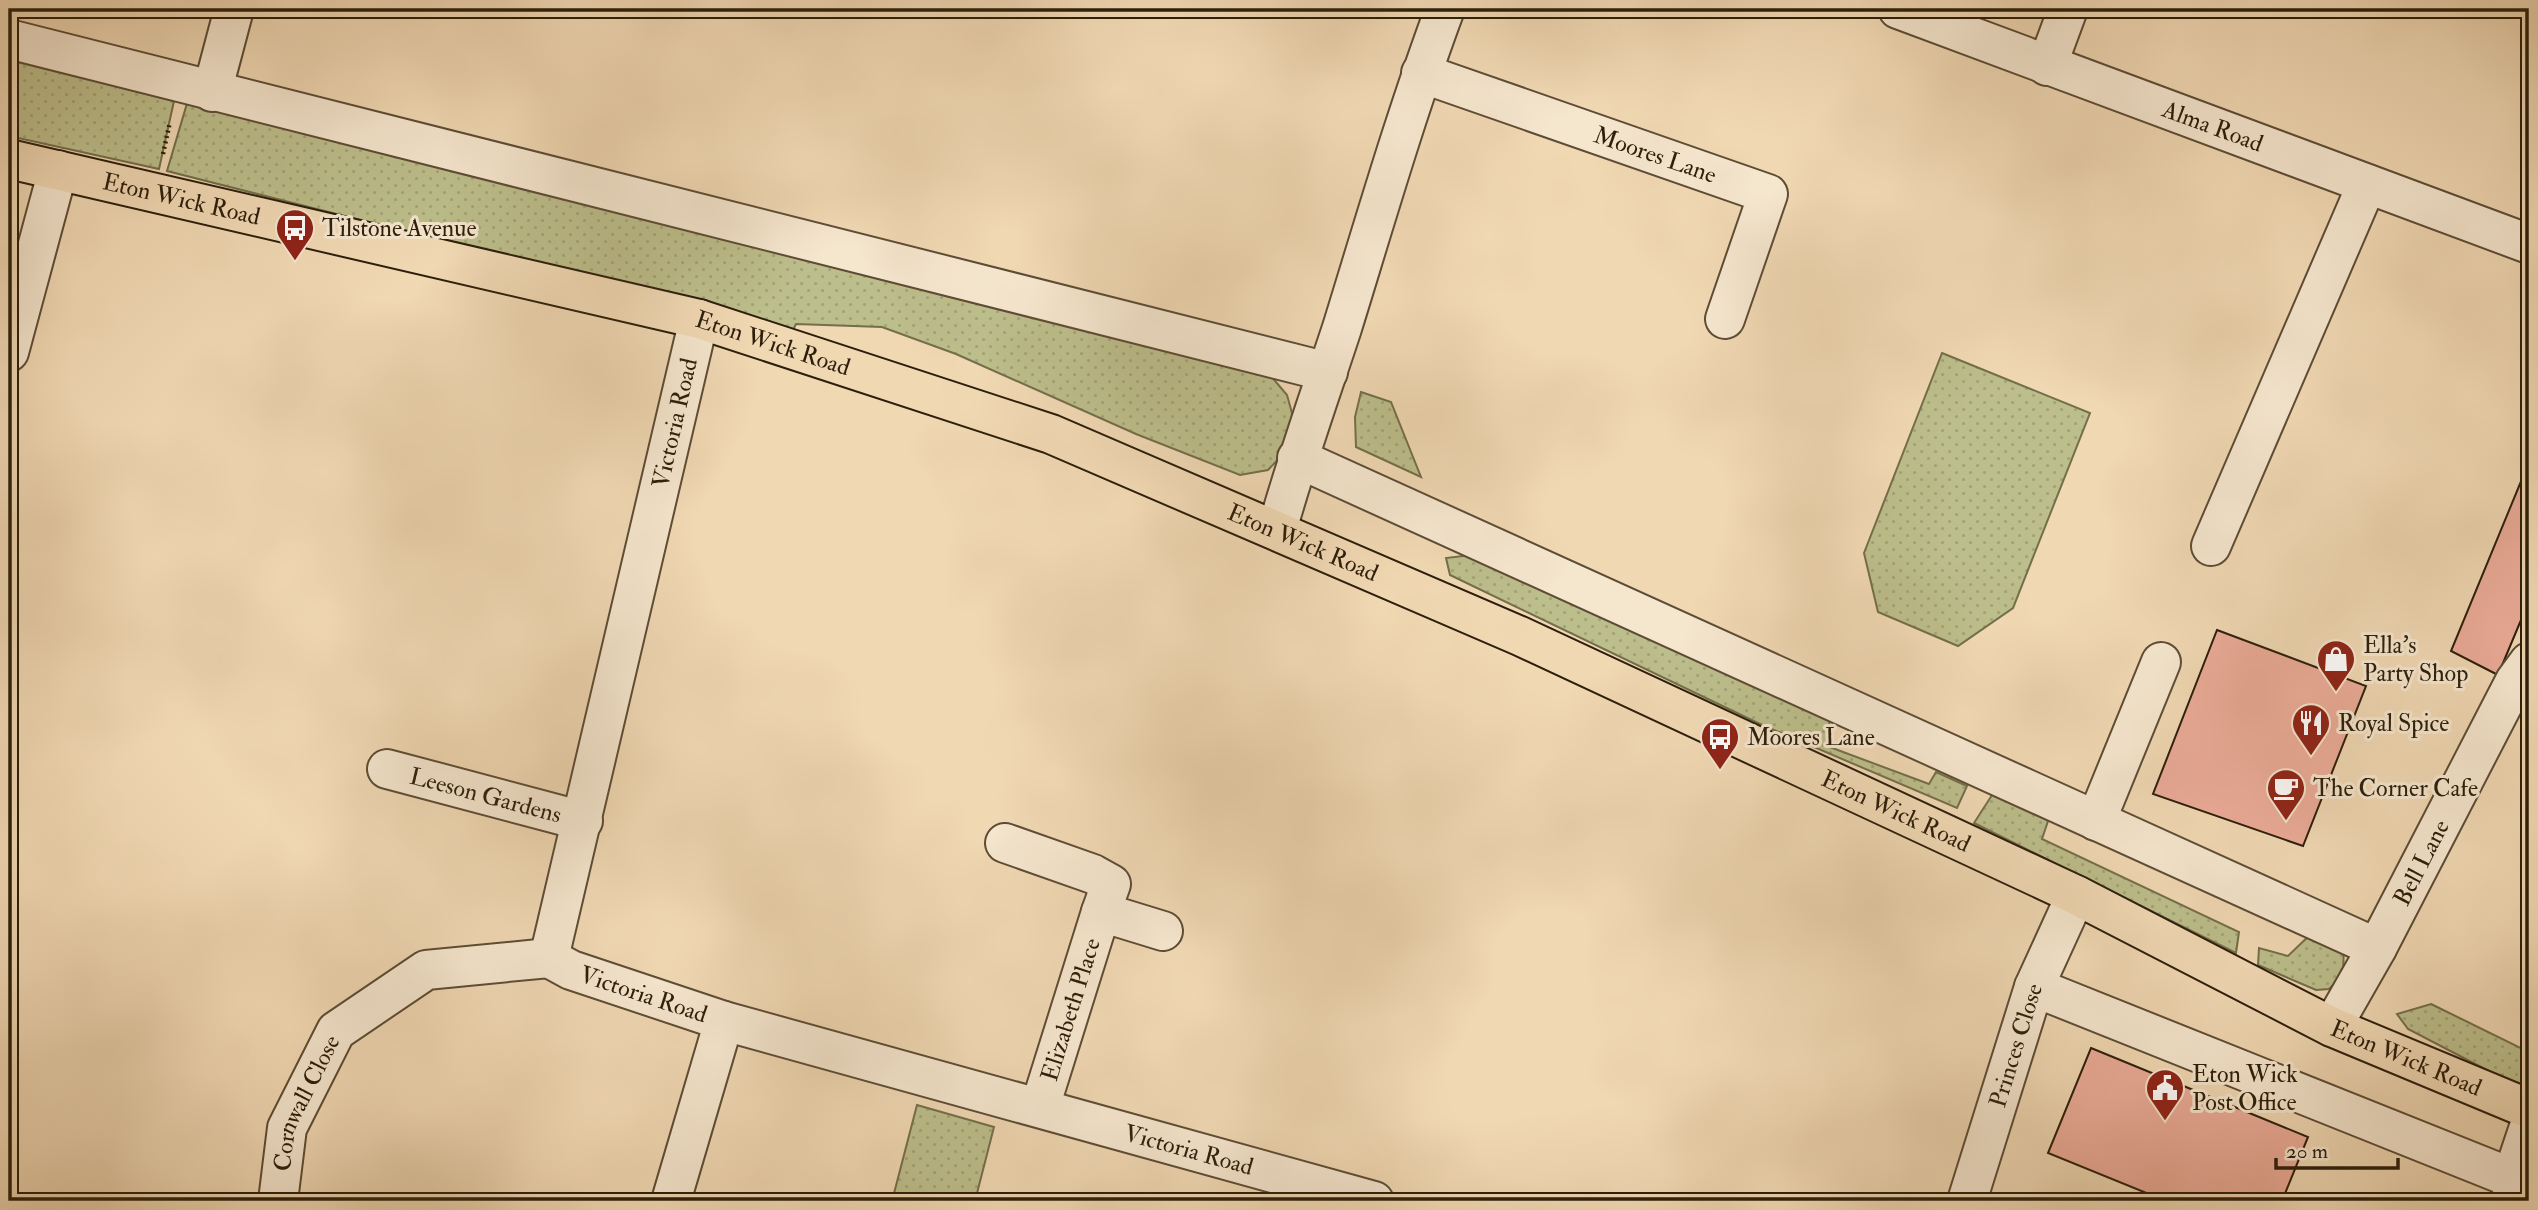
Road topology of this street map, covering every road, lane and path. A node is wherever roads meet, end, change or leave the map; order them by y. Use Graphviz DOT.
graph roads {
  1 [pos="234,9"];
  2 [pos="1444,9"];
  3 [pos="1898,9"];
  4 [pos="2068,9"];
  5 [pos="9,39"];
  6 [pos="2047,66"];
  7 [pos="1421,73"];
  8 [pos="212,92"];
  9 [pos="171,120"];
  10 [pos="9,159"];
  11 [pos="160,167"];
  12 [pos="58,170"];
  13 [pos="2367,184"];
  14 [pos="2529,244"];
  15 [pos="699,319"];
  16 [pos="1726,319"];
  17 [pos="9,352"];
  18 [pos="1328,372"];
  19 [pos="1297,458"];
  20 [pos="1277,530"];
  21 [pos="2211,546"];
  22 [pos="2161,662"];
  23 [pos="2529,662"];
  24 [pos="387,769"];
  25 [pos="583,821"];
  26 [pos="2096,821"];
  27 [pos="1005,843"];
  28 [pos="2076,895"];
  29 [pos="1101,912"];
  30 [pos="1163,932"];
  31 [pos="2376,948"];
  32 [pos="550,958"];
  33 [pos="2035,987"];
  34 [pos="724,1021"];
  35 [pos="2332,1027"];
  36 [pos="1040,1107"];
  37 [pos="2529,1109"];
  38 [pos="2529,1127"];
  39 [pos="2512,1189"];
  40 [pos="278,1201"];
  41 [pos="671,1201"];
  42 [pos="1373,1201"];
  43 [pos="1967,1201"];
  1 -- 8 [label="street"];
  2 -- 7 [label="street"];
  3 -- 6 [label="street, Alma Road"];
  4 -- 6 [label="street"];
  5 -- 8 [label="street"];
  6 -- 13 [label="street, Alma Road"];
  7 -- 16 [label="street, Moores Lane"];
  7 -- 18 [label="street"];
  8 -- 18 [label="street"];
  9 -- 11 [label="path"];
  10 -- 12 [label="main road, Eton Wick Road"];
  12 -- 15 [label="main road, Eton Wick Road"];
  12 -- 17 [label="street"];
  13 -- 14 [label="street, Alma Road"];
  13 -- 21 [label="street"];
  15 -- 20 [label="main road, Eton Wick Road"];
  15 -- 25 [label="street, Victoria Road"];
  18 -- 19 [label="street"];
  19 -- 20 [label="street"];
  19 -- 26 [label="street"];
  20 -- 28 [label="main road, Eton Wick Road"];
  22 -- 26 [label="street"];
  23 -- 31 [label="street, Bell Lane"];
  24 -- 25 [label="street, Leeson Gardens"];
  25 -- 32 [label="street, Victoria Road"];
  26 -- 31 [label="street"];
  27 -- 29 [label="street, Elizabeth Place"];
  28 -- 33 [label="street, Princes Close"];
  28 -- 35 [label="main road, Eton Wick Road"];
  29 -- 30 [label="street, Elizabeth Place"];
  29 -- 36 [label="street, Elizabeth Place"];
  31 -- 35 [label="street, Bell Lane"];
  32 -- 34 [label="street, Victoria Road"];
  32 -- 40 [label="street, Cornwall Close"];
  33 -- 39 [label="street"];
  33 -- 43 [label="street, Princes Close"];
  34 -- 36 [label="street, Victoria Road"];
  34 -- 41 [label="street"];
  35 -- 37 [label="main road, Eton Wick Road"];
  36 -- 42 [label="street, Victoria Road"];
  38 -- 39 [label="street"];
}
